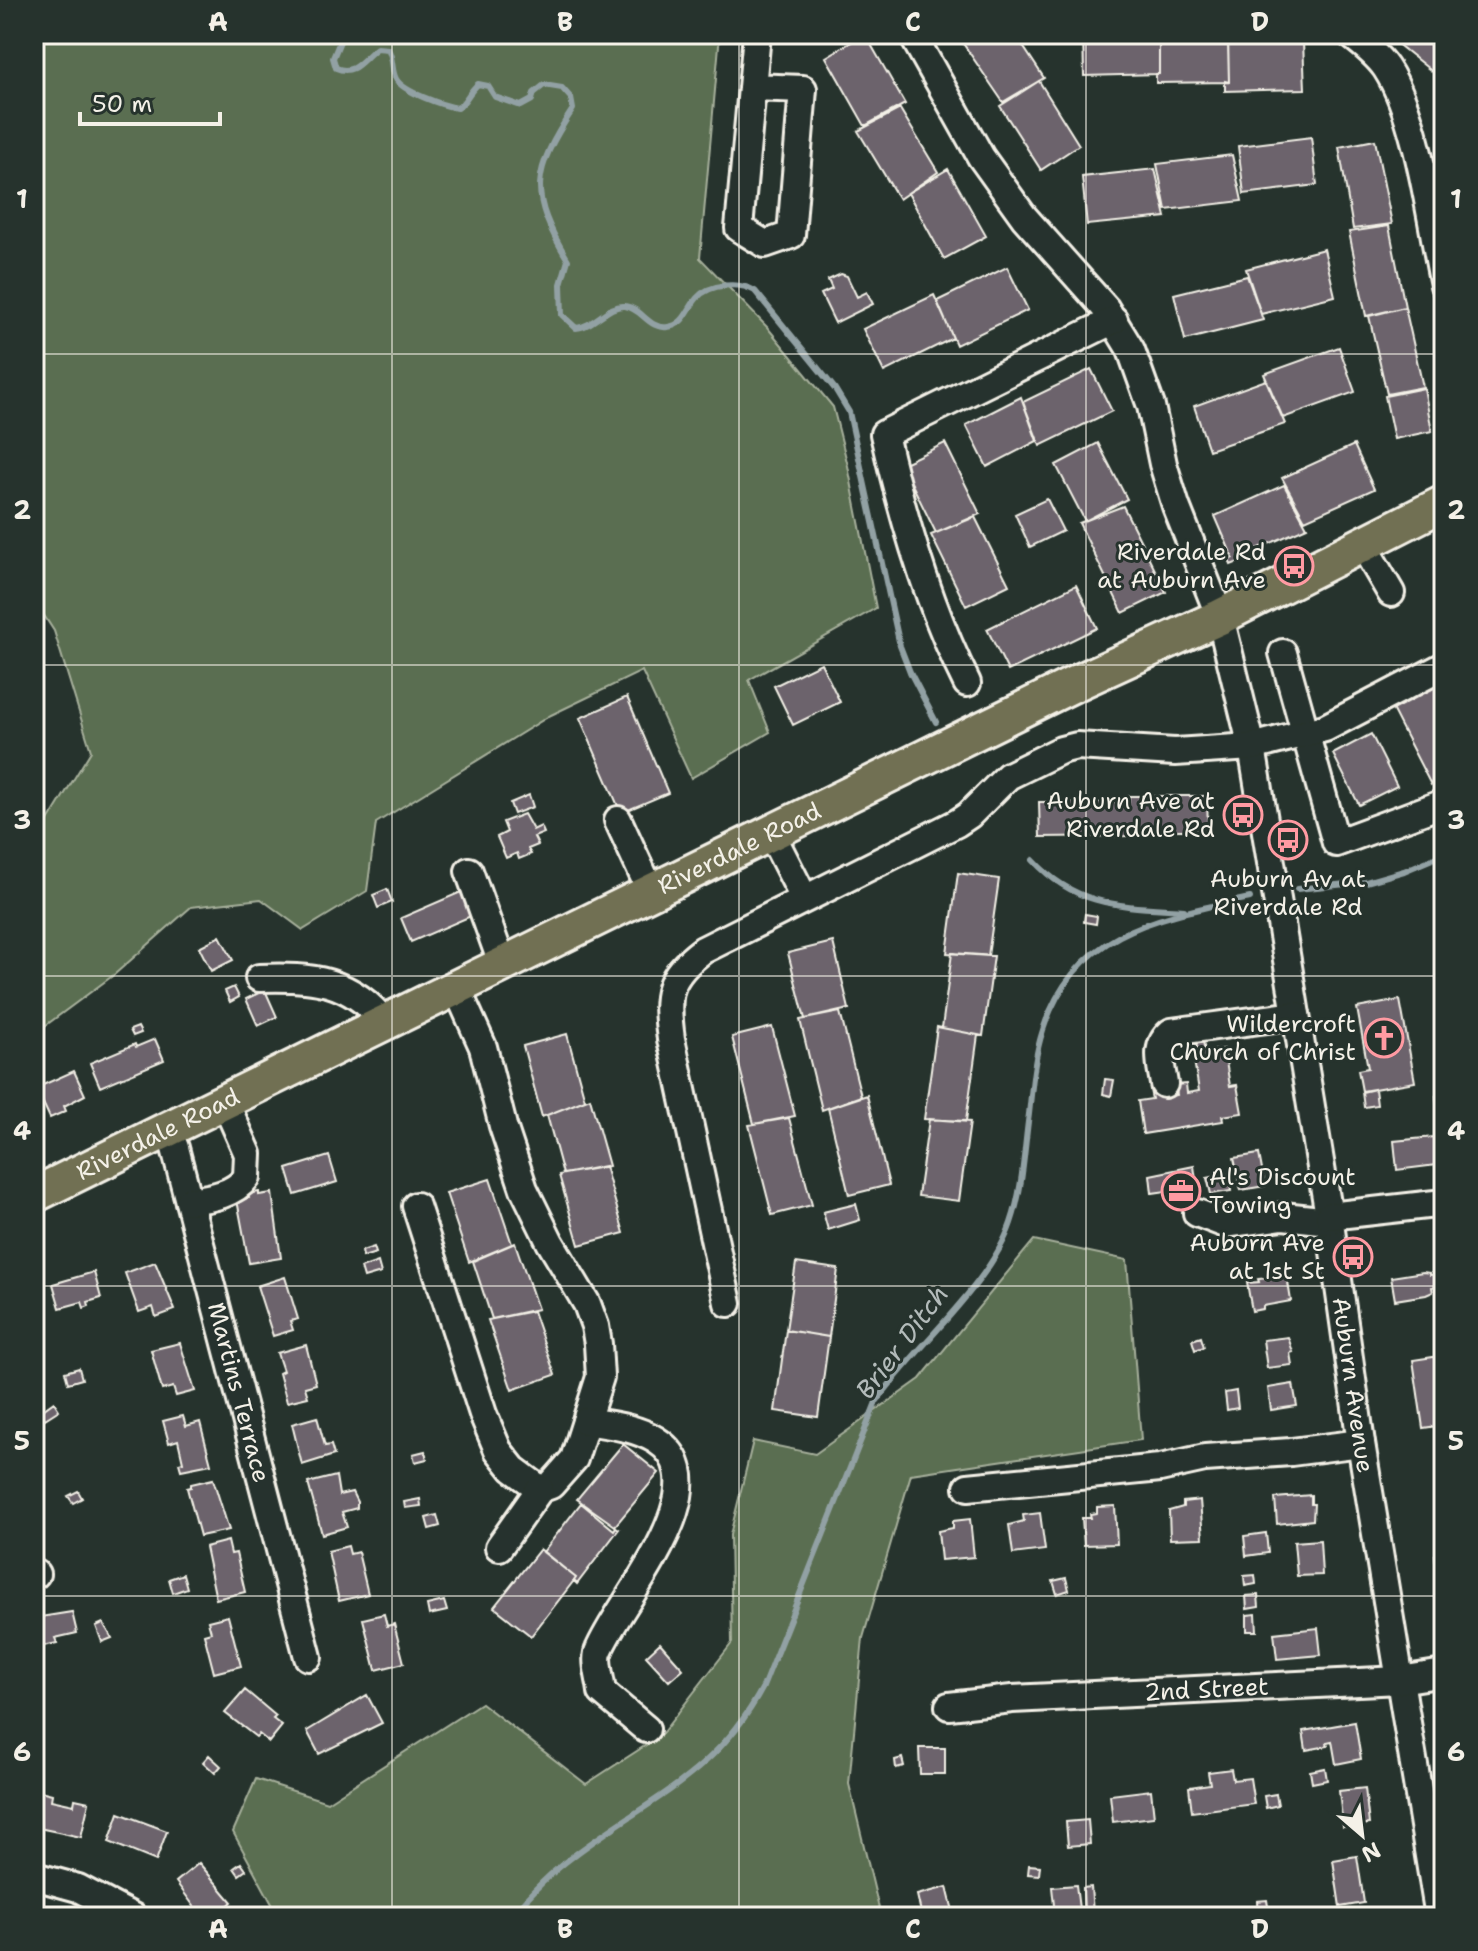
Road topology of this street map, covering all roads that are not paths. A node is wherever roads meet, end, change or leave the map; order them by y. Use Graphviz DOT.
graph roads {
  1 [pos="757,34"];
  2 [pos="912,34"];
  3 [pos="1350,34"];
  4 [pos="752,87"];
  5 [pos="1444,285"];
  6 [pos="1114,320"];
  7 [pos="1444,503"];
  8 [pos="1363,545"];
  9 [pos="1391,593"];
  10 [pos="1220,617"];
  11 [pos="1283,653"];
  12 [pos="1444,666"];
  13 [pos="967,683"];
  14 [pos="1307,732"];
  15 [pos="1252,747"];
  16 [pos="1444,803"];
  17 [pos="618,820"];
  18 [pos="772,835"];
  19 [pos="469,871"];
  20 [pos="652,894"];
  21 [pos="804,898"];
  22 [pos="503,966"];
  23 [pos="259,978"];
  24 [pos="457,989"];
  25 [pos="1296,1015"];
  26 [pos="386,1024"];
  27 [pos="1164,1084"];
  28 [pos="225,1102"];
  29 [pos="168,1130"];
  30 [pos="34,1195"];
  31 [pos="189,1201"];
  32 [pos="1444,1203"];
  33 [pos="416,1206"];
  34 [pos="1197,1213"];
  35 [pos="1329,1218"];
  36 [pos="728,1303"];
  37 [pos="586,1421"];
  38 [pos="1361,1443"];
  39 [pos="968,1487"];
  40 [pos="540,1489"];
  41 [pos="499,1547"];
  42 [pos="308,1657"];
  43 [pos="1444,1673"];
  44 [pos="1400,1680"];
  45 [pos="949,1706"];
  46 [pos="646,1729"];
  47 [pos="34,1876"];
  48 [pos="127,1913"];
  49 [pos="1439,1917"];
  1 -- 4 [label="street"];
  2 -- 6 [label="street, Auburn Avenue"];
  3 -- 5 [label="street"];
  4 -- 4 [label="street"];
  6 -- 10 [label="street, Auburn Avenue"];
  6 -- 13 [label="street"];
  7 -- 8 [label="main road, Riverdale Road"];
  8 -- 9 [label="street"];
  8 -- 10 [label="main road, Riverdale Road"];
  10 -- 15 [label="street, Auburn Avenue"];
  10 -- 18 [label="main road, Riverdale Road"];
  11 -- 14 [label="street"];
  12 -- 14 [label="street"];
  14 -- 15 [label="street"];
  14 -- 16 [label="street"];
  15 -- 21 [label="street"];
  15 -- 25 [label="street, Auburn Avenue"];
  17 -- 20 [label="street"];
  18 -- 20 [label="main road, Riverdale Road"];
  18 -- 21 [label="street"];
  19 -- 22 [label="street"];
  20 -- 22 [label="main road, Riverdale Road"];
  21 -- 36 [label="street"];
  22 -- 24 [label="main road, Riverdale Road"];
  23 -- 26 [label="street"];
  24 -- 26 [label="main road, Riverdale Road"];
  24 -- 37 [label="street"];
  25 -- 27 [label="street"];
  25 -- 35 [label="street, Auburn Avenue"];
  26 -- 28 [label="main road, Riverdale Road"];
  28 -- 29 [label="main road, Riverdale Road"];
  28 -- 31 [label="street"];
  29 -- 30 [label="main road, Riverdale Road"];
  29 -- 31 [label="street, Martins Terrace"];
  31 -- 42 [label="street, Martins Terrace"];
  32 -- 35 [label="street"];
  33 -- 40 [label="street"];
  34 -- 35 [label="street"];
  35 -- 38 [label="street, Auburn Avenue"];
  37 -- 40 [label="street"];
  37 -- 46 [label="street"];
  38 -- 39 [label="street"];
  38 -- 44 [label="street, Auburn Avenue"];
  40 -- 41 [label="street"];
  43 -- 44 [label="street, 2nd Street"];
  44 -- 45 [label="street, 2nd Street"];
  44 -- 49 [label="street, Auburn Avenue"];
  47 -- 48 [label="street"];
}
